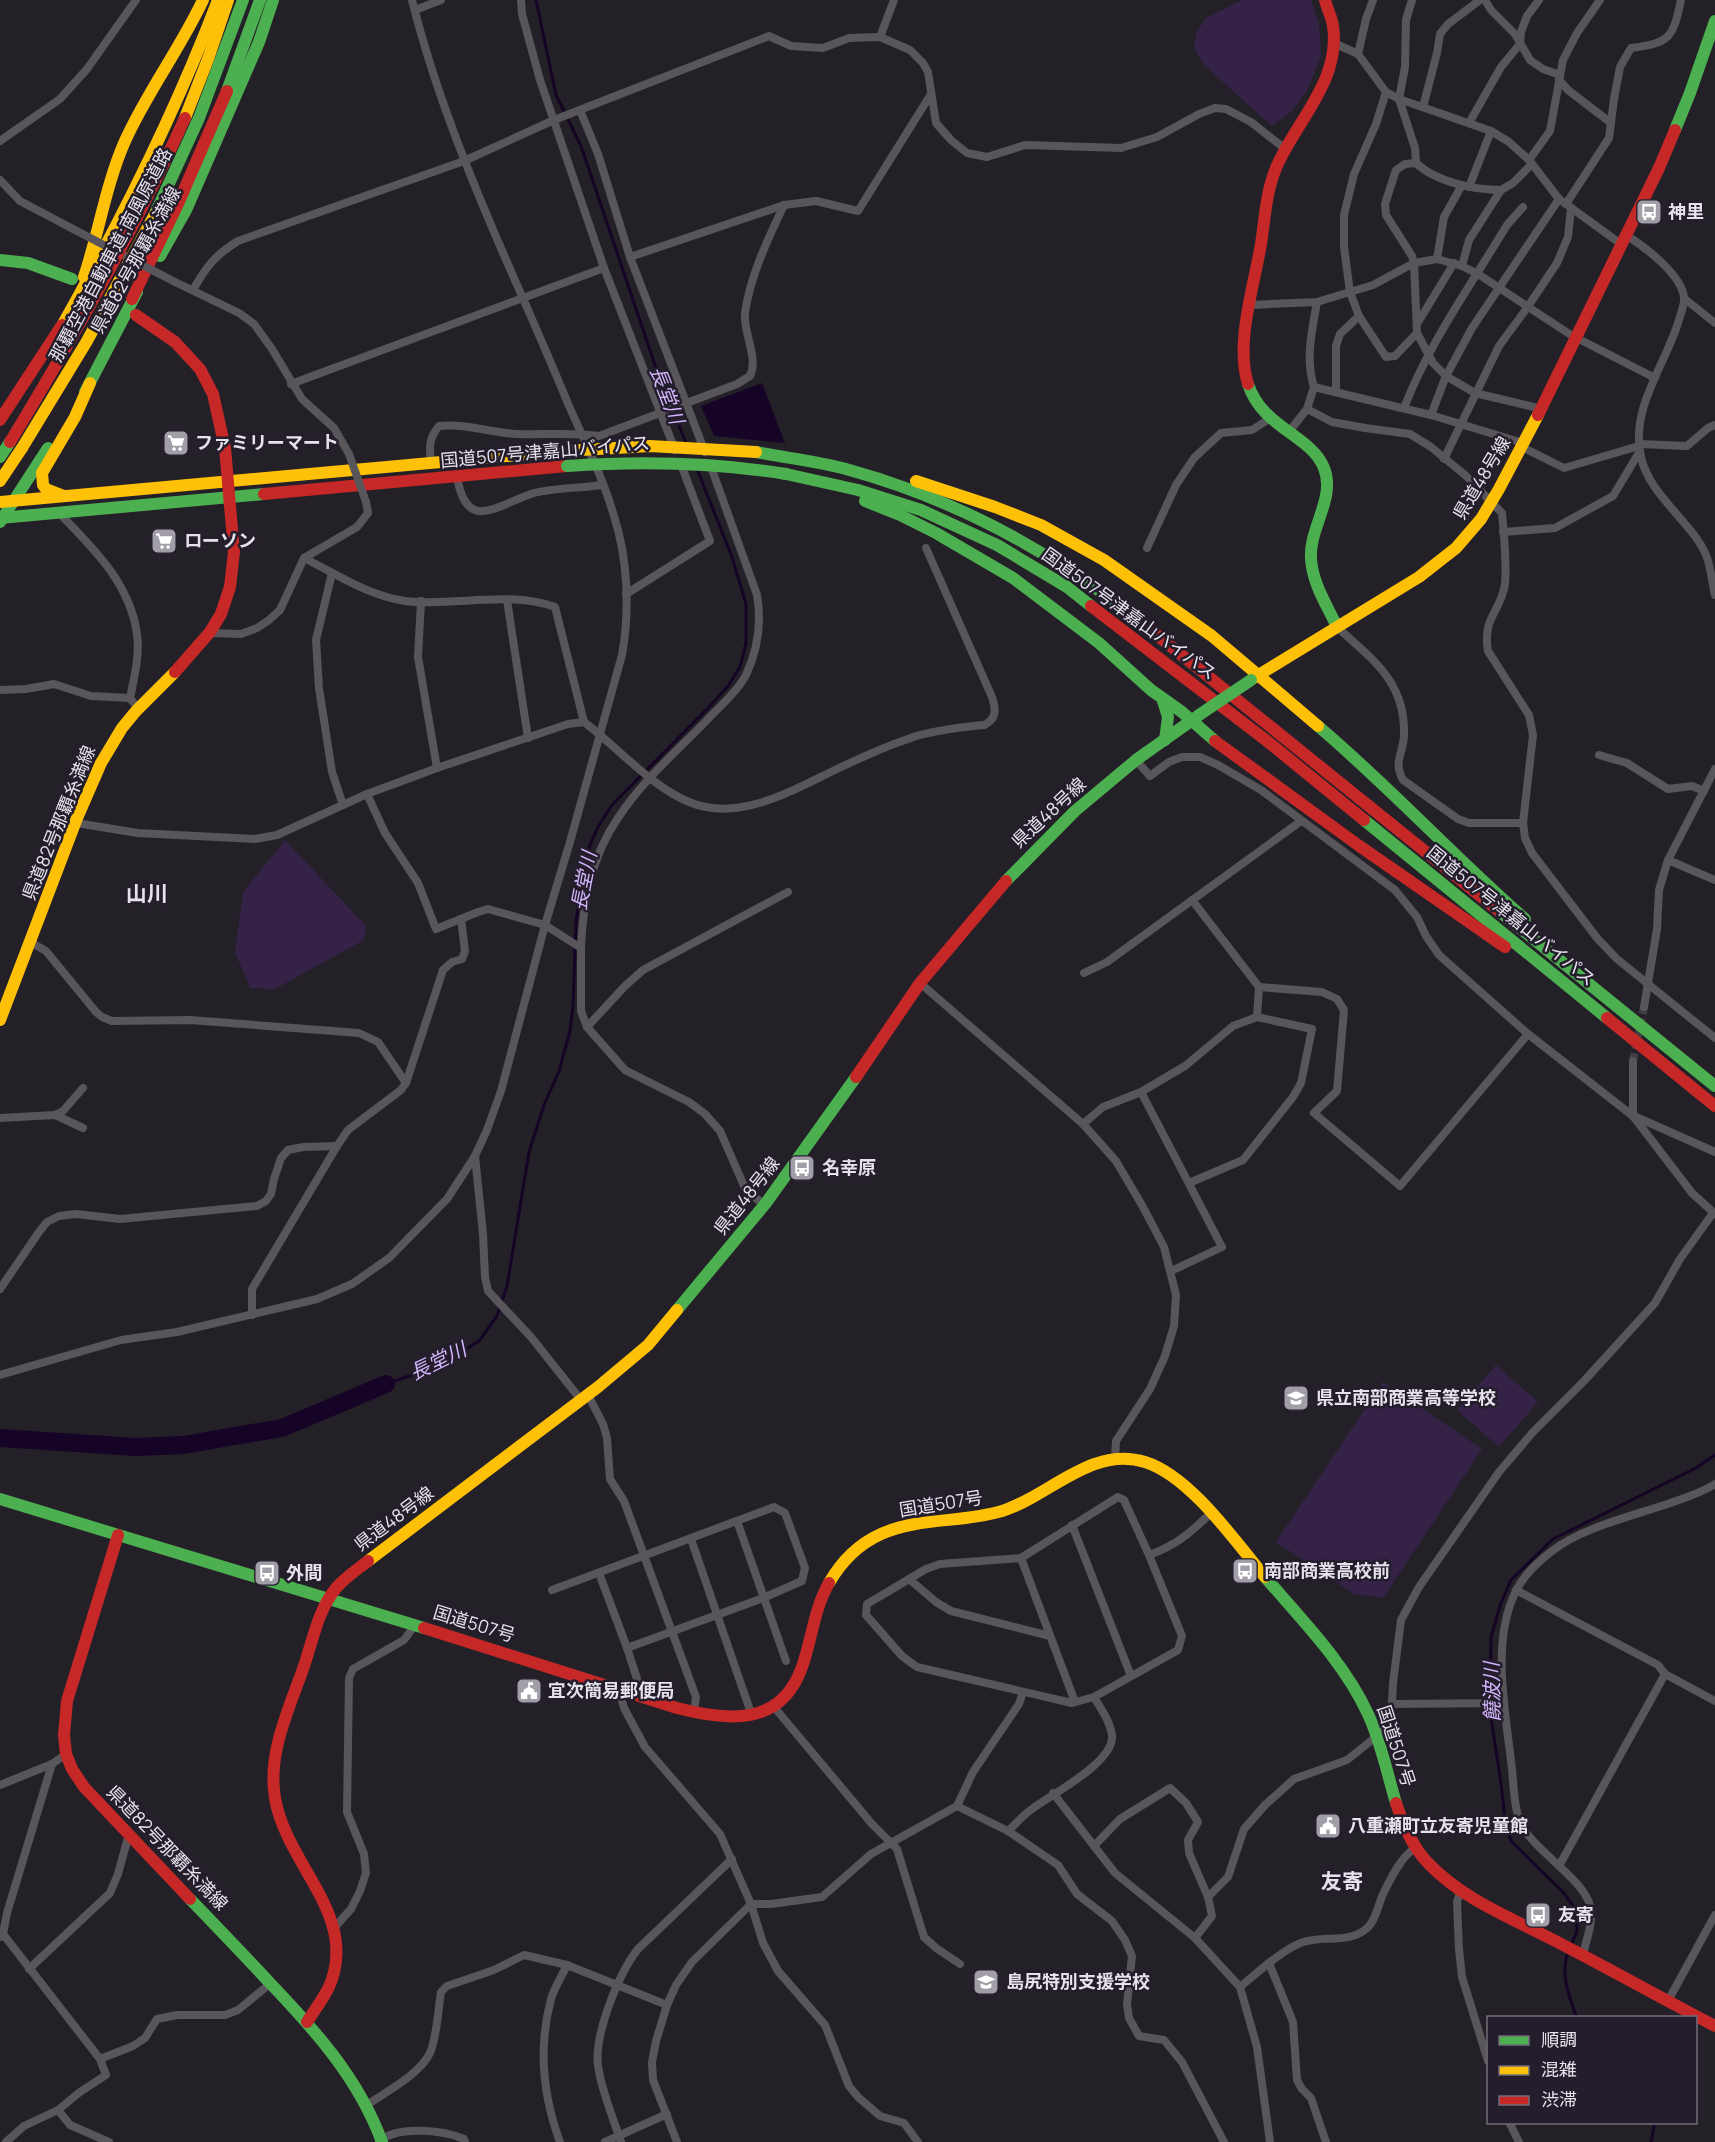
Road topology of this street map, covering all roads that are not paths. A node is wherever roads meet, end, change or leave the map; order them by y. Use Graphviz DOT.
graph roads {
  1 [pos="136,0"];
  2 [pos="203,0"];
  3 [pos="218,0"];
  4 [pos="228,0"];
  5 [pos="243,0"];
  6 [pos="260,0"];
  7 [pos="273,0"];
  8 [pos="412,0"];
  9 [pos="441,0"];
  10 [pos="521,0"];
  11 [pos="894,0"];
  12 [pos="1325,0"];
  13 [pos="1373,0"];
  14 [pos="1412,0"];
  15 [pos="1480,0"];
  16 [pos="1485,0"];
  17 [pos="1539,0"];
  18 [pos="1600,0"];
  19 [pos="1682,0"];
  20 [pos="415,10"];
  21 [pos="1715,21"];
  22 [pos="880,37"];
  23 [pos="1334,43"];
  24 [pos="1520,44"];
  25 [pos="1358,54"];
  26 [pos="1560,78"];
  27 [pos="1386,92"];
  28 [pos="931,94"];
  29 [pos="1399,99"];
  30 [pos="1423,107"];
  31 [pos="580,110"];
  32 [pos="554,120"];
  33 [pos="1469,123"];
  34 [pos="1611,123"];
  35 [pos="1491,131"];
  36 [pos="0,141"];
  37 [pos="1284,148"];
  38 [pos="464,161"];
  39 [pos="1530,162"];
  40 [pos="1416,163"];
  41 [pos="0,180"];
  42 [pos="1466,186"];
  43 [pos="1501,190"];
  44 [pos="1565,204"];
  45 [pos="784,205"];
  46 [pos="1523,207"];
  47 [pos="1624,239"];
  48 [pos="630,257"];
  49 [pos="1437,259"];
  50 [pos="0,260"];
  51 [pos="1414,263"];
  52 [pos="1458,264"];
  53 [pos="604,268"];
  54 [pos="1478,274"];
  55 [pos="72,279"];
  56 [pos="1500,288"];
  57 [pos="193,290"];
  58 [pos="1350,292"];
  59 [pos="522,298"];
  60 [pos="132,299"];
  61 [pos="1685,299"];
  62 [pos="1317,302"];
  63 [pos="1250,305"];
  64 [pos="1527,308"];
  65 [pos="136,315"];
  66 [pos="1359,316"];
  67 [pos="1715,323"];
  68 [pos="1417,329"];
  69 [pos="58,333"];
  70 [pos="1577,338"];
  71 [pos="1429,354"];
  72 [pos="1446,376"];
  73 [pos="1654,378"];
  74 [pos="90,383"];
  75 [pos="291,384"];
  76 [pos="1314,387"];
  77 [pos="1336,391"];
  78 [pos="1475,393"];
  79 [pos="687,402"];
  80 [pos="1404,408"];
  81 [pos="1307,409"];
  82 [pos="1540,410"];
  83 [pos="660,412"];
  84 [pos="1431,416"];
  85 [pos="1269,419"];
  86 [pos="0,420"];
  87 [pos="1460,424"];
  88 [pos="1715,425"];
  89 [pos="581,433"];
  90 [pos="1288,434"];
  91 [pos="1523,445"];
  92 [pos="1639,447"];
  93 [pos="0,457"];
  94 [pos="1444,459"];
  95 [pos="431,461"];
  96 [pos="845,469"];
  97 [pos="457,477"];
  98 [pos="805,480"];
  99 [pos="0,481"];
  100 [pos="229,481"];
  101 [pos="602,485"];
  102 [pos="66,496"];
  103 [pos="230,498"];
  104 [pos="14,501"];
  105 [pos="0,502"];
  106 [pos="1492,502"];
  107 [pos="58,512"];
  108 [pos="1,519"];
  109 [pos="1503,532"];
  110 [pos="926,548"];
  111 [pos="1147,548"];
  112 [pos="304,558"];
  113 [pos="332,573"];
  114 [pos="626,594"];
  115 [pos="1715,596"];
  116 [pos="507,600"];
  117 [pos="421,601"];
  118 [pos="1337,627"];
  119 [pos="209,633"];
  120 [pos="1255,677"];
  121 [pos="0,690"];
  122 [pos="1163,700"];
  123 [pos="134,702"];
  124 [pos="1195,718"];
  125 [pos="584,723"];
  126 [pos="600,735"];
  127 [pos="528,738"];
  128 [pos="1165,740"];
  129 [pos="1599,755"];
  130 [pos="1136,760"];
  131 [pos="437,768"];
  132 [pos="1715,769"];
  133 [pos="651,777"];
  134 [pos="1704,791"];
  135 [pos="367,794"];
  136 [pos="343,805"];
  137 [pos="1301,821"];
  138 [pos="76,823"];
  139 [pos="1522,823"];
  140 [pos="1668,860"];
  141 [pos="1715,880"];
  142 [pos="788,892"];
  143 [pos="1192,900"];
  144 [pos="461,919"];
  145 [pos="545,925"];
  146 [pos="30,942"];
  147 [pos="581,948"];
  148 [pos="1084,973"];
  149 [pos="920,983"];
  150 [pos="1649,983"];
  151 [pos="1259,987"];
  152 [pos="1644,1007"];
  153 [pos="1628,1016"];
  154 [pos="1257,1017"];
  155 [pos="0,1020"];
  156 [pos="587,1027"];
  157 [pos="1618,1027"];
  158 [pos="1528,1034"];
  159 [pos="1715,1038"];
  160 [pos="1633,1061"];
  161 [pos="406,1083"];
  162 [pos="1715,1086"];
  163 [pos="83,1088"];
  164 [pos="1141,1092"];
  165 [pos="1715,1106"];
  166 [pos="55,1115"];
  167 [pos="1633,1116"];
  168 [pos="0,1118"];
  169 [pos="1083,1124"];
  170 [pos="82,1128"];
  171 [pos="337,1146"];
  172 [pos="1715,1152"];
  173 [pos="475,1156"];
  174 [pos="1189,1183"];
  175 [pos="766,1203"];
  176 [pos="1714,1213"];
  177 [pos="1170,1271"];
  178 [pos="0,1289"];
  179 [pos="252,1315"];
  180 [pos="0,1375"];
  181 [pos="585,1398"];
  182 [pos="1115,1460"];
  183 [pos="1715,1484"];
  184 [pos="0,1499"];
  185 [pos="1211,1513"];
  186 [pos="737,1521"];
  187 [pos="1072,1525"];
  188 [pos="118,1535"];
  189 [pos="691,1539"];
  190 [pos="1149,1555"];
  191 [pos="645,1556"];
  192 [pos="1021,1558"];
  193 [pos="599,1573"];
  194 [pos="909,1578"];
  195 [pos="552,1590"];
  196 [pos="1516,1590"];
  197 [pos="764,1598"];
  198 [pos="328,1599"];
  199 [pos="718,1614"];
  200 [pos="415,1625"];
  201 [pos="672,1631"];
  202 [pos="1050,1636"];
  203 [pos="627,1648"];
  204 [pos="786,1661"];
  205 [pos="1665,1674"];
  206 [pos="1131,1676"];
  207 [pos="622,1689"];
  208 [pos="1023,1692"];
  209 [pos="641,1695"];
  210 [pos="1094,1697"];
  211 [pos="1715,1701"];
  212 [pos="1075,1702"];
  213 [pos="1501,1703"];
  214 [pos="1392,1704"];
  215 [pos="774,1707"];
  216 [pos="694,1712"];
  217 [pos="752,1716"];
  218 [pos="1377,1734"];
  219 [pos="66,1754"];
  220 [pos="52,1764"];
  221 [pos="0,1785"];
  222 [pos="1053,1793"];
  223 [pos="957,1806"];
  224 [pos="1008,1831"];
  225 [pos="129,1834"];
  226 [pos="891,1843"];
  227 [pos="1094,1846"];
  228 [pos="1415,1848"];
  229 [pos="732,1859"];
  230 [pos="1559,1866"];
  231 [pos="1461,1889"];
  232 [pos="1208,1897"];
  233 [pos="751,1904"];
  234 [pos="1715,1915"];
  235 [pos="335,1927"];
  236 [pos="2,1936"];
  237 [pos="1195,1938"];
  238 [pos="1580,1954"];
  239 [pos="1269,1963"];
  240 [pos="960,1964"];
  241 [pos="567,1965"];
  242 [pos="29,1969"];
  243 [pos="270,1983"];
  244 [pos="616,1986"];
  245 [pos="1240,1988"];
  246 [pos="1668,2001"];
  247 [pos="667,2005"];
  248 [pos="1696,2016"];
  249 [pos="1697,2016"];
  250 [pos="307,2022"];
  251 [pos="1715,2026"];
  252 [pos="1487,2058"];
  253 [pos="100,2060"];
  254 [pos="367,2105"];
  255 [pos="58,2110"];
  256 [pos="667,2114"];
  257 [pos="1510,2124"];
  258 [pos="620,2139"];
  259 [pos="380,2141"];
  260 [pos="6,2142"];
  261 [pos="109,2142"];
  262 [pos="465,2142"];
  263 [pos="560,2142"];
  264 [pos="606,2142"];
  265 [pos="677,2142"];
  266 [pos="918,2142"];
  267 [pos="1224,2142"];
  268 [pos="1270,2142"];
  269 [pos="1326,2142"];
  270 [pos="1519,2142"];
  1 -- 36 [label="street"];
  2 -- 69 [label="main road, 県道82号那覇糸満線"];
  3 -- 69 [label="main road"];
  4 -- 93 [label="main road, 那覇空港自動車道;南風原道路, bridge"];
  5 -- 99 [label="main road, 那覇空港自動車道;南風原道路, bridge"];
  6 -- 60 [label="main road"];
  7 -- 60 [label="main road, 県道82号那覇糸満線"];
  8 -- 20 [label="street"];
  9 -- 20 [label="street"];
  10 -- 32 [label="street"];
  11 -- 22 [label="street"];
  12 -- 23 [label="main road"];
  13 -- 25 [label="street"];
  14 -- 29 [label="street"];
  15 -- 30 [label="street"];
  16 -- 24 [label="street"];
  17 -- 24 [label="street"];
  18 -- 26 [label="street"];
  19 -- 34 [label="street"];
  20 -- 38 [label="street"];
  21 -- 47 [label="main road, 県道48号線"];
  22 -- 28 [label="street"];
  22 -- 31 [label="street"];
  23 -- 25 [label="street"];
  23 -- 37 [label="main road"];
  24 -- 26 [label="street"];
  24 -- 33 [label="street"];
  25 -- 27 [label="street"];
  26 -- 34 [label="street"];
  26 -- 39 [label="street"];
  27 -- 29 [label="street"];
  27 -- 58 [label="street"];
  28 -- 37 [label="street"];
  28 -- 45 [label="street"];
  29 -- 30 [label="street"];
  29 -- 40 [label="street"];
  30 -- 33 [label="street"];
  31 -- 32 [label="street"];
  31 -- 48 [label="street"];
  32 -- 38 [label="street"];
  32 -- 53 [label="street"];
  33 -- 35 [label="street"];
  34 -- 44 [label="street"];
  35 -- 39 [label="street"];
  35 -- 42 [label="street"];
  37 -- 63 [label="main road"];
  38 -- 57 [label="street"];
  38 -- 59 [label="street"];
  39 -- 43 [label="street"];
  39 -- 44 [label="street"];
  40 -- 42 [label="street"];
  40 -- 51 [label="street"];
  41 -- 57 [label="street, bridge"];
  42 -- 43 [label="street"];
  42 -- 49 [label="street"];
  43 -- 52 [label="street"];
  44 -- 47 [label="street"];
  44 -- 56 [label="street"];
  44 -- 64 [label="street"];
  45 -- 48 [label="street"];
  45 -- 79 [label="street"];
  46 -- 54 [label="street"];
  47 -- 61 [label="street"];
  47 -- 70 [label="main road, 県道48号線"];
  48 -- 79 [label="street"];
  49 -- 51 [label="street"];
  49 -- 52 [label="street"];
  50 -- 55 [label="main road"];
  51 -- 58 [label="street"];
  51 -- 68 [label="street"];
  52 -- 54 [label="street"];
  52 -- 68 [label="street"];
  53 -- 59 [label="street"];
  53 -- 83 [label="street"];
  54 -- 56 [label="street"];
  54 -- 71 [label="street"];
  56 -- 64 [label="street"];
  56 -- 72 [label="street"];
  57 -- 75 [label="street"];
  58 -- 62 [label="street"];
  58 -- 66 [label="street"];
  59 -- 75 [label="street"];
  59 -- 89 [label="street"];
  60 -- 74 [label="main road, 県道82号那覇糸満線"];
  61 -- 67 [label="street"];
  61 -- 73 [label="street"];
  62 -- 63 [label="street"];
  62 -- 76 [label="street"];
  63 -- 85 [label="main road"];
  64 -- 70 [label="street"];
  64 -- 78 [label="street"];
  65 -- 100 [label="main road, 県道82号那覇糸満線"];
  66 -- 68 [label="street"];
  66 -- 77 [label="street"];
  68 -- 71 [label="street"];
  69 -- 86 [label="main road, 県道82号那覇糸満線"];
  70 -- 73 [label="street"];
  70 -- 82 [label="main road, 県道48号線"];
  71 -- 72 [label="street"];
  71 -- 80 [label="street"];
  72 -- 78 [label="street"];
  72 -- 84 [label="street"];
  73 -- 92 [label="street"];
  74 -- 102 [label="main road"];
  74 -- 104 [label="main road, 県道82号那覇糸満線"];
  75 -- 112 [label="street, bridge"];
  76 -- 77 [label="street"];
  76 -- 81 [label="street"];
  77 -- 80 [label="street"];
  78 -- 82 [label="street"];
  78 -- 87 [label="street"];
  79 -- 83 [label="street"];
  79 -- 133 [label="street"];
  80 -- 84 [label="street"];
  81 -- 90 [label="street"];
  81 -- 94 [label="street"];
  82 -- 91 [label="main road, 県道48号線"];
  83 -- 89 [label="street"];
  83 -- 114 [label="street"];
  84 -- 87 [label="street"];
  85 -- 90 [label="main road"];
  85 -- 111 [label="street"];
  87 -- 91 [label="street"];
  87 -- 94 [label="street"];
  88 -- 92 [label="street"];
  89 -- 95 [label="street"];
  89 -- 101 [label="street"];
  90 -- 118 [label="main road"];
  91 -- 92 [label="street"];
  91 -- 106 [label="main road, 県道48号線"];
  92 -- 109 [label="street"];
  92 -- 115 [label="street"];
  94 -- 106 [label="street"];
  95 -- 96 [label="main road, 国道507号津嘉山バイパス, bridge"];
  95 -- 100 [label="main road, 国道507号津嘉山バイパス"];
  96 -- 120 [label="main road"];
  96 -- 153 [label="main road, 国道507号津嘉山バイパス"];
  97 -- 98 [label="main road, 国道507号津嘉山バイパス, bridge"];
  97 -- 101 [label="street"];
  97 -- 103 [label="main road, 国道507号津嘉山バイパス"];
  98 -- 122 [label="main road"];
  98 -- 157 [label="main road, 国道507号津嘉山バイパス"];
  100 -- 102 [label="main road, 国道507号津嘉山バイパス"];
  100 -- 103 [label="main road, 県道82号那覇糸満線"];
  101 -- 114 [label="street"];
  102 -- 104 [label="main road, 国道507号津嘉山バイパス"];
  103 -- 107 [label="main road, 国道507号津嘉山バイパス"];
  103 -- 119 [label="main road, 県道82号那覇糸満線"];
  104 -- 105 [label="main road, 国道507号津嘉山バイパス"];
  104 -- 108 [label="main road, 県道82号那覇糸満線"];
  106 -- 109 [label="street"];
  106 -- 118 [label="main road, 県道48号線"];
  107 -- 108 [label="main road, 国道507号津嘉山バイパス"];
  107 -- 123 [label="street"];
  109 -- 139 [label="street"];
  110 -- 133 [label="street"];
  112 -- 113 [label="street"];
  112 -- 119 [label="street"];
  113 -- 117 [label="street"];
  113 -- 136 [label="street"];
  114 -- 126 [label="street"];
  116 -- 117 [label="street"];
  116 -- 125 [label="street"];
  116 -- 127 [label="street"];
  117 -- 131 [label="street"];
  118 -- 120 [label="main road, 県道48号線"];
  118 -- 139 [label="street"];
  119 -- 123 [label="main road, 県道82号那覇糸満線"];
  120 -- 124 [label="main road, 県道48号線, bridge"];
  120 -- 153 [label="main road"];
  121 -- 123 [label="street"];
  122 -- 124 [label="main road"];
  122 -- 128 [label="main road"];
  123 -- 138 [label="main road, 県道82号那覇糸満線"];
  124 -- 128 [label="main road, 県道48号線"];
  124 -- 157 [label="main road"];
  125 -- 126 [label="street"];
  125 -- 127 [label="street"];
  126 -- 133 [label="street"];
  126 -- 145 [label="street"];
  127 -- 131 [label="street"];
  128 -- 130 [label="main road, 県道48号線"];
  129 -- 134 [label="street"];
  130 -- 137 [label="street"];
  130 -- 149 [label="main road, 県道48号線"];
  131 -- 135 [label="street"];
  132 -- 134 [label="street"];
  133 -- 147 [label="street"];
  134 -- 140 [label="street"];
  135 -- 136 [label="street"];
  135 -- 144 [label="street"];
  136 -- 138 [label="street"];
  137 -- 143 [label="street"];
  137 -- 158 [label="street"];
  138 -- 146 [label="main road, 県道82号那覇糸満線"];
  139 -- 150 [label="street"];
  140 -- 141 [label="street"];
  140 -- 150 [label="street"];
  142 -- 156 [label="street"];
  143 -- 148 [label="street"];
  143 -- 151 [label="street"];
  144 -- 145 [label="street"];
  144 -- 161 [label="street"];
  145 -- 147 [label="street"];
  145 -- 173 [label="street"];
  146 -- 155 [label="main road, 県道82号那覇糸満線"];
  146 -- 161 [label="street"];
  147 -- 156 [label="street"];
  149 -- 169 [label="street"];
  149 -- 175 [label="main road, 県道48号線"];
  150 -- 152 [label="street"];
  150 -- 159 [label="street"];
  151 -- 154 [label="street"];
  151 -- 158 [label="street"];
  153 -- 162 [label="main road, 国道507号津嘉山バイパス"];
  154 -- 164 [label="street"];
  154 -- 174 [label="street"];
  156 -- 175 [label="street"];
  157 -- 165 [label="main road, 国道507号津嘉山バイパス"];
  158 -- 167 [label="street"];
  160 -- 167 [label="street"];
  161 -- 171 [label="street"];
  163 -- 166 [label="street"];
  164 -- 169 [label="street"];
  164 -- 174 [label="street"];
  166 -- 168 [label="street"];
  166 -- 170 [label="street"];
  167 -- 172 [label="street"];
  167 -- 176 [label="street"];
  169 -- 177 [label="street"];
  171 -- 178 [label="street"];
  171 -- 179 [label="street"];
  173 -- 179 [label="street"];
  173 -- 181 [label="street"];
  174 -- 177 [label="street"];
  175 -- 181 [label="main road, 県道48号線"];
  176 -- 214 [label="street"];
  177 -- 182 [label="street"];
  179 -- 180 [label="street"];
  181 -- 191 [label="street"];
  181 -- 198 [label="main road, 県道48号線"];
  182 -- 185 [label="main road, 国道507号"];
  182 -- 215 [label="main road, 国道507号"];
  183 -- 196 [label="street"];
  184 -- 188 [label="main road, 国道507号"];
  185 -- 190 [label="street"];
  185 -- 218 [label="main road, 国道507号"];
  186 -- 189 [label="street"];
  186 -- 197 [label="street"];
  186 -- 197 [label="street"];
  187 -- 190 [label="street"];
  187 -- 192 [label="street"];
  187 -- 206 [label="street"];
  188 -- 198 [label="main road, 国道507号"];
  188 -- 219 [label="main road, 県道82号那覇糸満線"];
  189 -- 191 [label="street"];
  189 -- 199 [label="street"];
  190 -- 206 [label="street"];
  191 -- 193 [label="street"];
  191 -- 201 [label="street"];
  192 -- 194 [label="street"];
  192 -- 202 [label="street"];
  193 -- 195 [label="street"];
  193 -- 203 [label="street"];
  194 -- 202 [label="street"];
  194 -- 208 [label="street"];
  196 -- 205 [label="street"];
  196 -- 213 [label="street"];
  197 -- 199 [label="street"];
  197 -- 204 [label="street"];
  198 -- 200 [label="main road, 国道507号"];
  198 -- 235 [label="main road, 県道48号線"];
  199 -- 201 [label="street"];
  199 -- 217 [label="street"];
  200 -- 207 [label="main road, 国道507号"];
  200 -- 235 [label="street"];
  201 -- 203 [label="street"];
  201 -- 216 [label="street"];
  202 -- 212 [label="street"];
  203 -- 209 [label="street"];
  205 -- 211 [label="street"];
  205 -- 230 [label="street"];
  206 -- 210 [label="street"];
  207 -- 209 [label="main road, 国道507号"];
  207 -- 229 [label="street"];
  208 -- 212 [label="street"];
  208 -- 223 [label="street"];
  209 -- 216 [label="main road, 国道507号"];
  210 -- 212 [label="street"];
  210 -- 222 [label="street"];
  213 -- 214 [label="street"];
  213 -- 230 [label="street"];
  214 -- 218 [label="street"];
  215 -- 217 [label="main road, 国道507号"];
  215 -- 226 [label="street"];
  216 -- 217 [label="main road, 国道507号"];
  218 -- 228 [label="main road, 国道507号"];
  218 -- 232 [label="street"];
  219 -- 220 [label="street"];
  219 -- 225 [label="main road, 県道82号那覇糸満線"];
  220 -- 221 [label="street"];
  220 -- 236 [label="street"];
  222 -- 224 [label="street"];
  222 -- 227 [label="street"];
  223 -- 224 [label="street"];
  223 -- 226 [label="street"];
  224 -- 267 [label="street"];
  225 -- 242 [label="street"];
  225 -- 243 [label="main road, 県道82号那覇糸満線"];
  226 -- 233 [label="street"];
  226 -- 240 [label="street"];
  227 -- 232 [label="street"];
  227 -- 237 [label="street"];
  228 -- 231 [label="main road, 国道507号"];
  228 -- 239 [label="street"];
  229 -- 233 [label="street"];
  229 -- 244 [label="street"];
  230 -- 238 [label="street"];
  231 -- 238 [label="main road, 国道507号"];
  231 -- 252 [label="street"];
  232 -- 237 [label="street"];
  233 -- 247 [label="street"];
  233 -- 266 [label="street"];
  234 -- 246 [label="street"];
  235 -- 250 [label="main road"];
  236 -- 242 [label="street"];
  237 -- 245 [label="street"];
  238 -- 246 [label="main road, 国道507号"];
  239 -- 245 [label="street"];
  239 -- 269 [label="street"];
  241 -- 244 [label="street"];
  241 -- 254 [label="street"];
  241 -- 263 [label="street"];
  242 -- 253 [label="street"];
  243 -- 250 [label="main road, 県道82号那覇糸満線"];
  243 -- 253 [label="street"];
  244 -- 247 [label="street"];
  244 -- 258 [label="street"];
  245 -- 268 [label="street"];
  246 -- 248 [label="main road, 国道507号"];
  247 -- 256 [label="street"];
  249 -- 251 [label="main road, 国道507号"];
  250 -- 254 [label="main road, 県道82号那覇糸満線"];
  253 -- 255 [label="street"];
  254 -- 259 [label="main road, 県道82号那覇糸満線"];
  255 -- 260 [label="street"];
  255 -- 261 [label="street"];
  256 -- 258 [label="street"];
  256 -- 265 [label="street"];
  257 -- 270 [label="street"];
  258 -- 264 [label="street"];
  259 -- 262 [label="street"];
}
